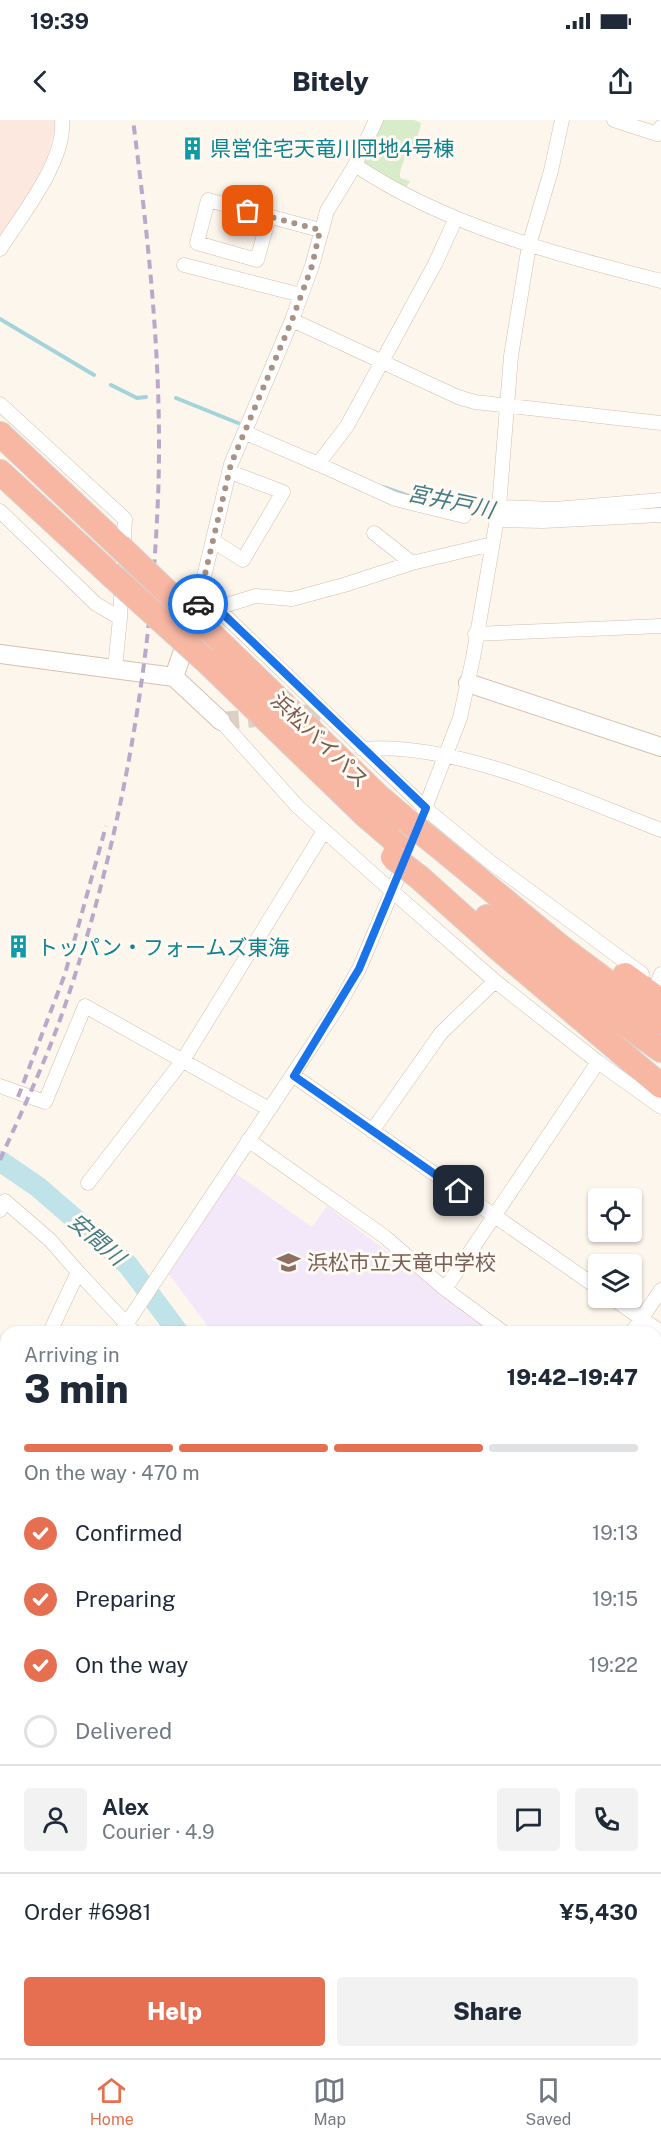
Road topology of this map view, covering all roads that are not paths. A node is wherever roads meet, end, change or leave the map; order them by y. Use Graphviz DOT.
graph roads {
  1 [pos="62,120"];
  2 [pos="376,120"];
  3 [pos="562,120"];
  4 [pos="614,120"];
  5 [pos="661,127"];
  6 [pos="355,165"];
  7 [pos="269,217"];
  8 [pos="456,218"];
  9 [pos="320,230"];
  10 [pos="529,245"];
  11 [pos="0,249"];
  12 [pos="184,265"];
  13 [pos="661,281"];
  14 [pos="301,295"];
  15 [pos="292,320"];
  16 [pos="382,360"];
  17 [pos="0,404"];
  18 [pos="508,407"];
  19 [pos="661,423"];
  20 [pos="246,433"];
  21 [pos="0,434"];
  22 [pos="319,461"];
  23 [pos="0,472"];
  24 [pos="230,472"];
  25 [pos="661,500"];
  26 [pos="0,511"];
  27 [pos="497,513"];
  28 [pos="661,514"];
  29 [pos="464,516"];
  30 [pos="374,533"];
  31 [pos="215,542"];
  32 [pos="492,544"];
  33 [pos="412,563"];
  34 [pos="206,614"];
  35 [pos="120,618"];
  36 [pos="661,626"];
  37 [pos="475,634"];
  38 [pos="0,654"];
  39 [pos="115,668"];
  40 [pos="174,677"];
  41 [pos="468,683"];
  42 [pos="221,721"];
  43 [pos="661,747"];
  44 [pos="362,749"];
  45 [pos="447,755"];
  46 [pos="372,806"];
  47 [pos="414,814"];
  48 [pos="661,830"];
  49 [pos="324,831"];
  50 [pos="430,856"];
  51 [pos="393,892"];
  52 [pos="495,981"];
  53 [pos="660,986"];
  54 [pos="661,1022"];
  55 [pos="661,1050"];
  56 [pos="183,1060"];
  57 [pos="598,1062"];
  58 [pos="294,1076"];
  59 [pos="616,1076"];
  60 [pos="0,1086"];
  61 [pos="661,1086"];
  62 [pos="661,1093"];
  63 [pos="661,1107"];
  64 [pos="269,1109"];
  65 [pos="372,1131"];
  66 [pos="248,1140"];
  67 [pos="88,1183"];
  68 [pos="0,1210"];
  69 [pos="494,1216"];
  70 [pos="78,1272"];
  71 [pos="588,1281"];
  72 [pos="445,1289"];
  73 [pos="661,1290"];
  74 [pos="627,1308"];
  75 [pos="642,1318"];
  76 [pos="53,1326"];
  77 [pos="127,1326"];
  78 [pos="129,1326"];
  79 [pos="495,1326"];
  80 [pos="636,1326"];
  81 [pos="653,1326"];
  1 -- 11 [label="street"];
  2 -- 6 [label="street"];
  3 -- 10 [label="street"];
  4 -- 5 [label="street"];
  6 -- 8 [label="street"];
  6 -- 9 [label="street"];
  7 -- 7 [label="street"];
  7 -- 9 [label="street"];
  8 -- 10 [label="street"];
  8 -- 16 [label="street"];
  9 -- 14 [label="street"];
  10 -- 13 [label="street"];
  10 -- 18 [label="street"];
  12 -- 14 [label="street"];
  14 -- 15 [label="street"];
  15 -- 16 [label="street"];
  15 -- 20 [label="street"];
  16 -- 18 [label="street"];
  16 -- 22 [label="street"];
  17 -- 35 [label="street"];
  18 -- 19 [label="street"];
  18 -- 27 [label="street"];
  20 -- 22 [label="street"];
  20 -- 24 [label="street"];
  21 -- 34 [label="highway, 浜松バイパス, bridge"];
  22 -- 29 [label="street"];
  23 -- 46 [label="highway, 浜松バイパス, bridge"];
  24 -- 31 [label="street"];
  24 -- 31 [label="street"];
  25 -- 27 [label="street"];
  26 -- 35 [label="street"];
  27 -- 28 [label="street"];
  27 -- 32 [label="street"];
  30 -- 33 [label="street"];
  31 -- 34 [label="street"];
  32 -- 33 [label="street"];
  32 -- 37 [label="street"];
  33 -- 34 [label="street"];
  34 -- 40 [label="street"];
  34 -- 44 [label="street"];
  34 -- 46 [label="highway, 浜松バイパス"];
  35 -- 39 [label="street"];
  36 -- 37 [label="street"];
  37 -- 41 [label="street"];
  38 -- 39 [label="street"];
  39 -- 40 [label="street"];
  40 -- 42 [label="street"];
  41 -- 43 [label="street"];
  41 -- 45 [label="street"];
  42 -- 49 [label="street"];
  44 -- 45 [label="street"];
  44 -- 47 [label="street"];
  45 -- 47 [label="street"];
  45 -- 48 [label="street"];
  46 -- 47 [label="highway"];
  46 -- 50 [label="highway, bridge"];
  47 -- 50 [label="highway"];
  47 -- 51 [label="street"];
  47 -- 53 [label="street"];
  49 -- 51 [label="street"];
  49 -- 56 [label="street"];
  50 -- 53 [label="highway"];
  50 -- 54 [label="highway"];
  50 -- 55 [label="highway"];
  50 -- 61 [label="highway"];
  51 -- 52 [label="street"];
  51 -- 58 [label="street"];
  52 -- 57 [label="street"];
  52 -- 65 [label="street"];
  56 -- 60 [label="street"];
  56 -- 64 [label="street"];
  56 -- 67 [label="street"];
  57 -- 59 [label="street"];
  57 -- 69 [label="street"];
  58 -- 64 [label="street"];
  58 -- 65 [label="street"];
  59 -- 62 [label="street"];
  59 -- 63 [label="street"];
  64 -- 66 [label="street"];
  65 -- 69 [label="street"];
  66 -- 72 [label="street"];
  66 -- 78 [label="street"];
  68 -- 70 [label="street"];
  69 -- 71 [label="street"];
  69 -- 72 [label="street"];
  70 -- 76 [label="street"];
  70 -- 77 [label="street"];
  72 -- 79 [label="street"];
  73 -- 75 [label="street"];
  74 -- 75 [label="street"];
  75 -- 80 [label="street"];
  75 -- 81 [label="street"];
}
